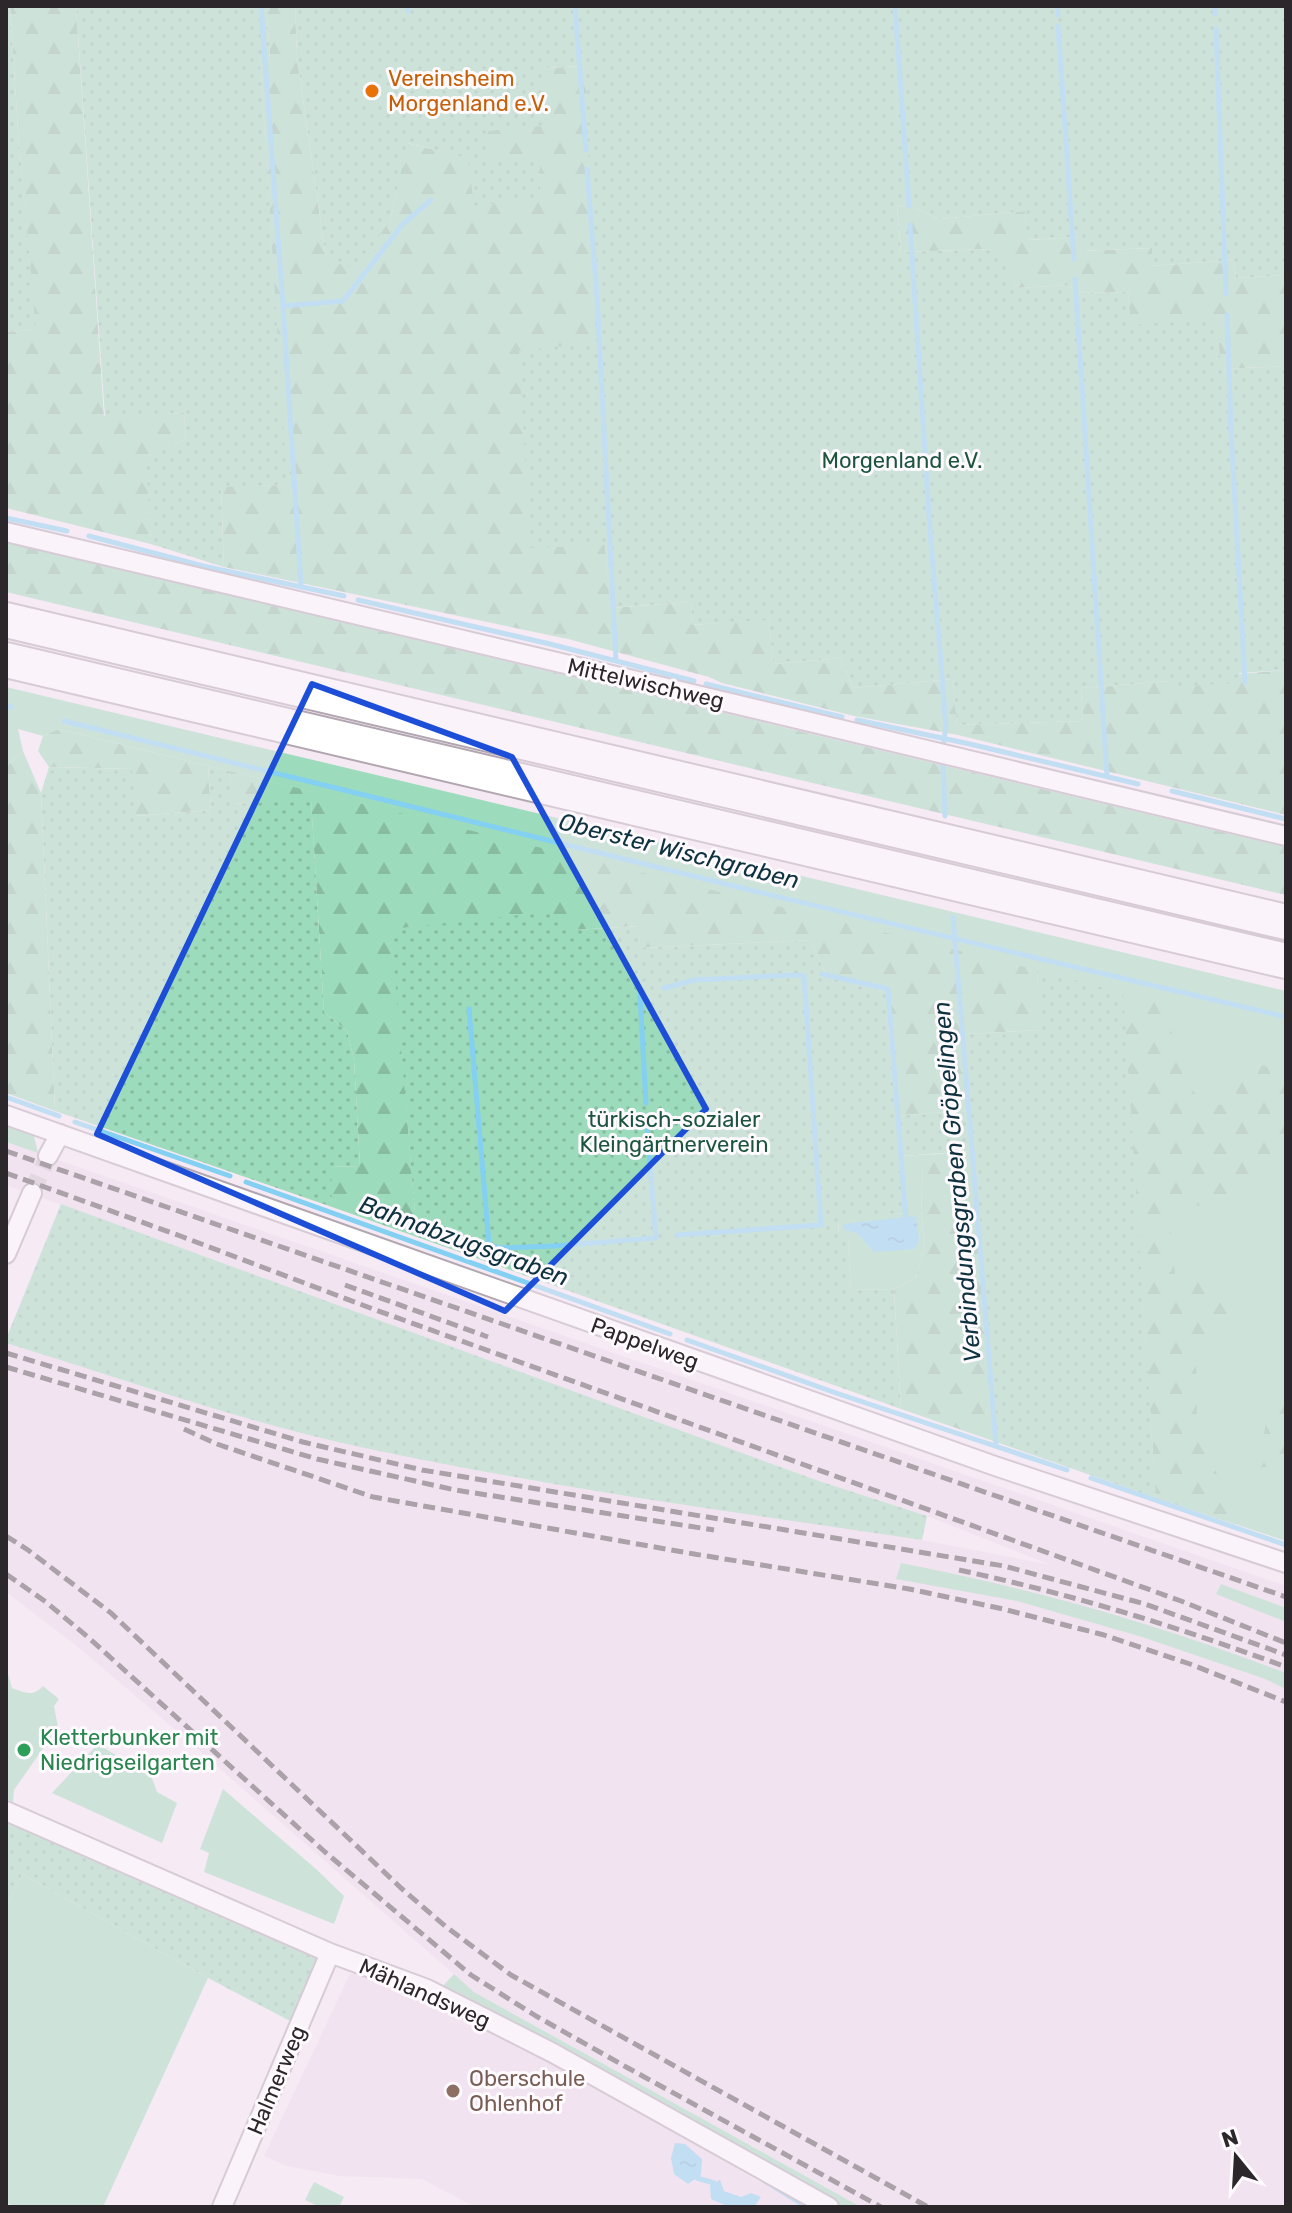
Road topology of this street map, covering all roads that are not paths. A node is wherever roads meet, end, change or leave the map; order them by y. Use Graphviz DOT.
graph roads {
  1 [pos="6,532"];
  2 [pos="6,620"];
  3 [pos="6,660"];
  4 [pos="1286,836"];
  5 [pos="1286,922"];
  6 [pos="1286,961"];
  7 [pos="6,1115"];
  8 [pos="60,1134"];
  9 [pos="48,1156"];
  10 [pos="32,1193"];
  11 [pos="6,1254"];
  12 [pos="1286,1563"];
  13 [pos="6,1811"];
  14 [pos="330,1953"];
  15 [pos="222,2207"];
  16 [pos="829,2207"];
  1 -- 4 [label="street, Mittelwischweg"];
  2 -- 5 [label="highway"];
  3 -- 6 [label="highway"];
  7 -- 8 [label="street, Pappelweg"];
  8 -- 9 [label="street"];
  8 -- 12 [label="street, Pappelweg"];
  10 -- 11 [label="street"];
  13 -- 14 [label="street, Mählandsweg"];
  14 -- 15 [label="street, Halmerweg"];
  14 -- 16 [label="street, Mählandsweg"];
}
